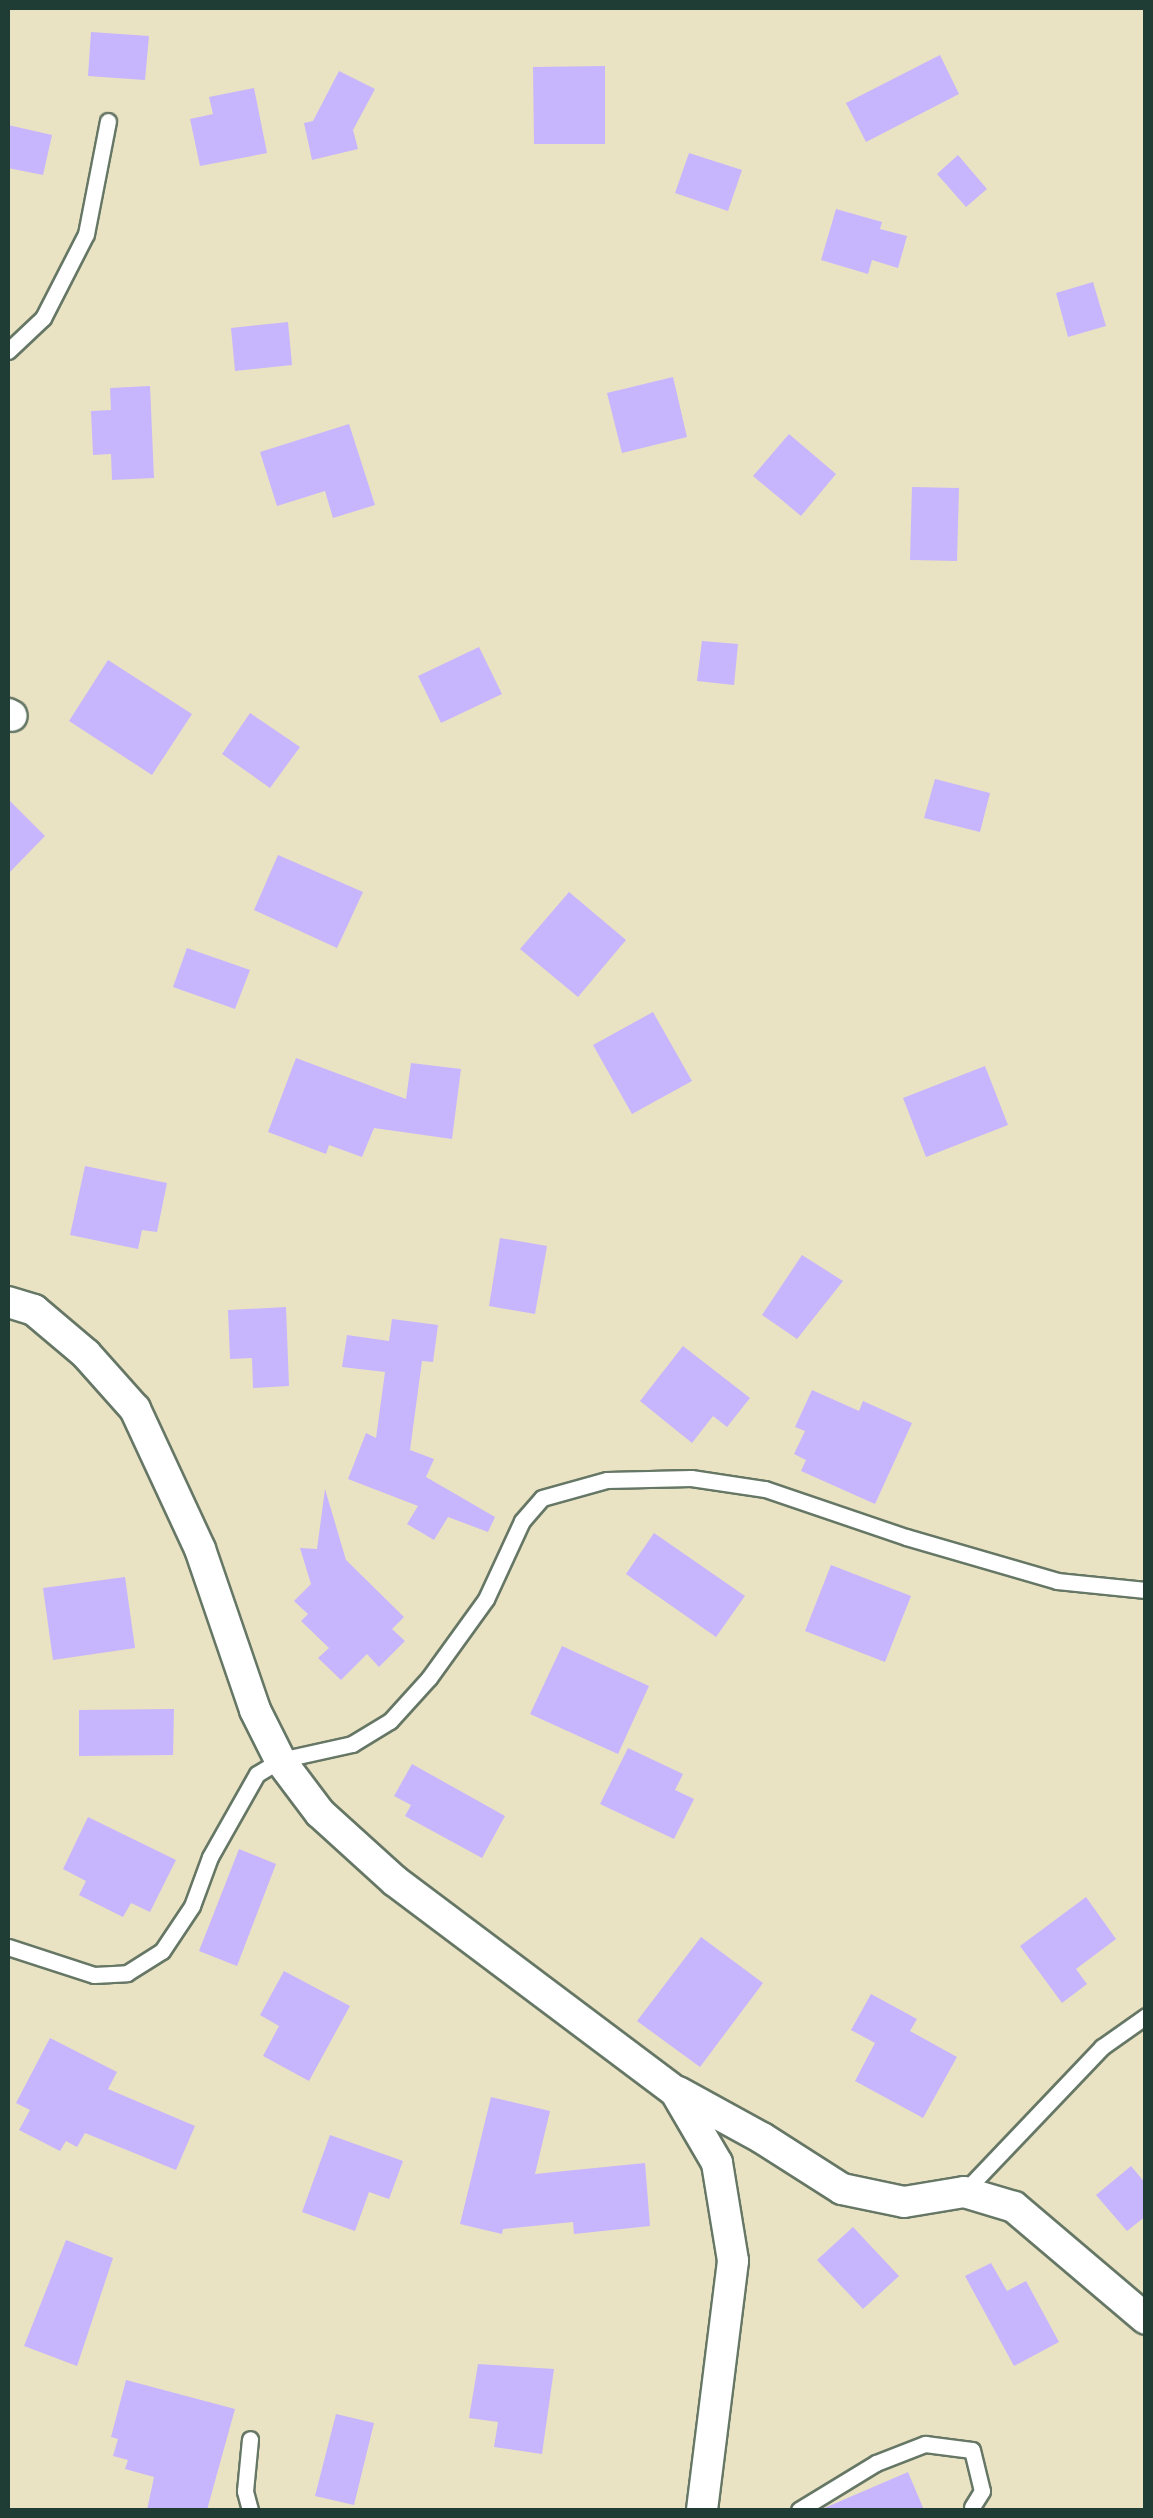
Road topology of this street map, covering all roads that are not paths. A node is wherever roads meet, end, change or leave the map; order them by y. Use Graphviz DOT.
graph roads {
  1 [pos="108,121"];
  2 [pos="8,351"];
  3 [pos="8,1302"];
  4 [pos="1146,1590"];
  5 [pos="280,1760"];
  6 [pos="8,1946"];
  7 [pos="1146,2016"];
  8 [pos="675,2091"];
  9 [pos="964,2192"];
  10 [pos="1146,2319"];
  11 [pos="250,2439"];
  12 [pos="972,2508"];
  13 [pos="250,2510"];
  14 [pos="702,2510"];
  15 [pos="799,2510"];
  1 -- 2 [label="lane"];
  3 -- 5 [label="street"];
  4 -- 5 [label="lane"];
  5 -- 6 [label="lane"];
  5 -- 8 [label="street"];
  7 -- 9 [label="lane"];
  8 -- 9 [label="street"];
  8 -- 14 [label="street"];
  9 -- 10 [label="street"];
  11 -- 13 [label="lane"];
  12 -- 15 [label="lane"];
}
